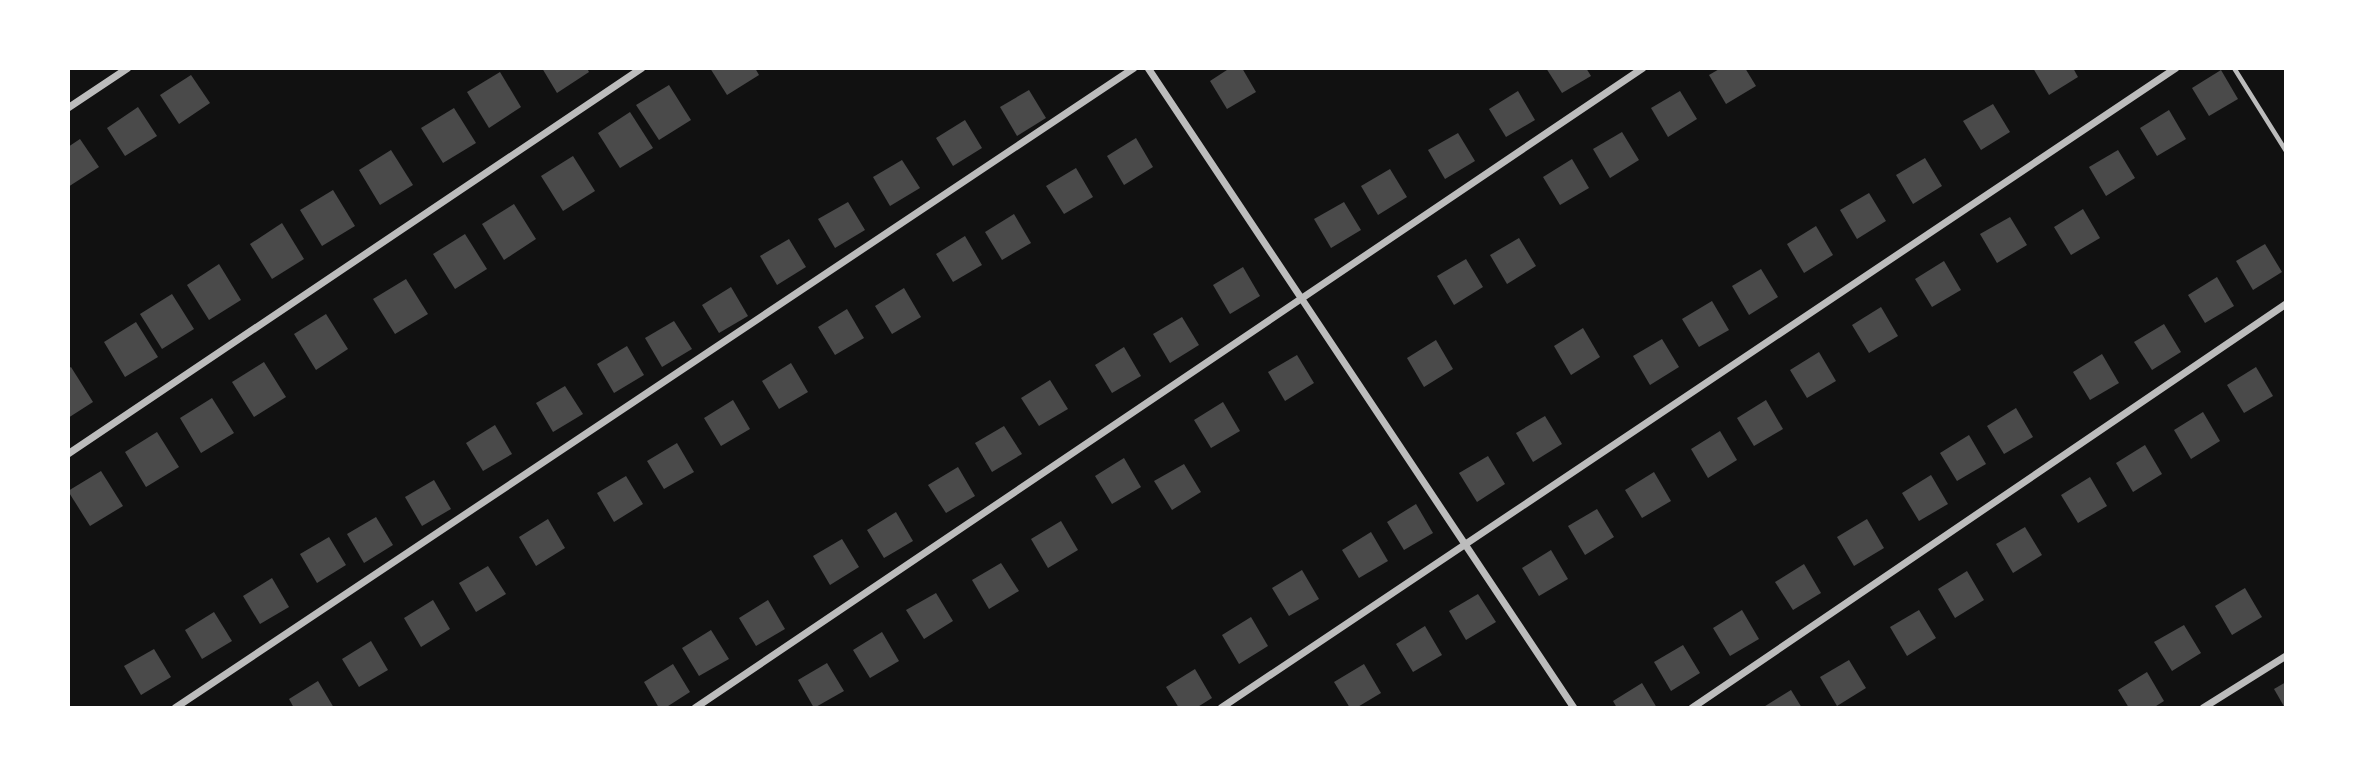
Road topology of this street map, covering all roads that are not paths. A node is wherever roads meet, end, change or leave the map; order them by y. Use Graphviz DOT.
graph roads {
  1 [pos="128,68"];
  2 [pos="642,68"];
  3 [pos="1134,68"];
  4 [pos="1148,68"];
  5 [pos="1643,68"];
  6 [pos="2176,68"];
  7 [pos="2234,68"];
  8 [pos="68,108"];
  9 [pos="2286,150"];
  10 [pos="1301,299"];
  11 [pos="2286,304"];
  12 [pos="68,454"];
  13 [pos="1465,544"];
  14 [pos="2286,656"];
  15 [pos="175,708"];
  16 [pos="695,708"];
  17 [pos="1221,708"];
  18 [pos="1574,708"];
  19 [pos="1692,708"];
  20 [pos="2203,708"];
  1 -- 8 [label="street"];
  2 -- 12 [label="street"];
  3 -- 15 [label="street"];
  4 -- 10 [label="street"];
  5 -- 10 [label="street"];
  6 -- 13 [label="street"];
  7 -- 9 [label="lane"];
  10 -- 13 [label="street"];
  10 -- 16 [label="street"];
  11 -- 19 [label="street"];
  13 -- 17 [label="street"];
  13 -- 18 [label="street"];
  14 -- 20 [label="street"];
}
